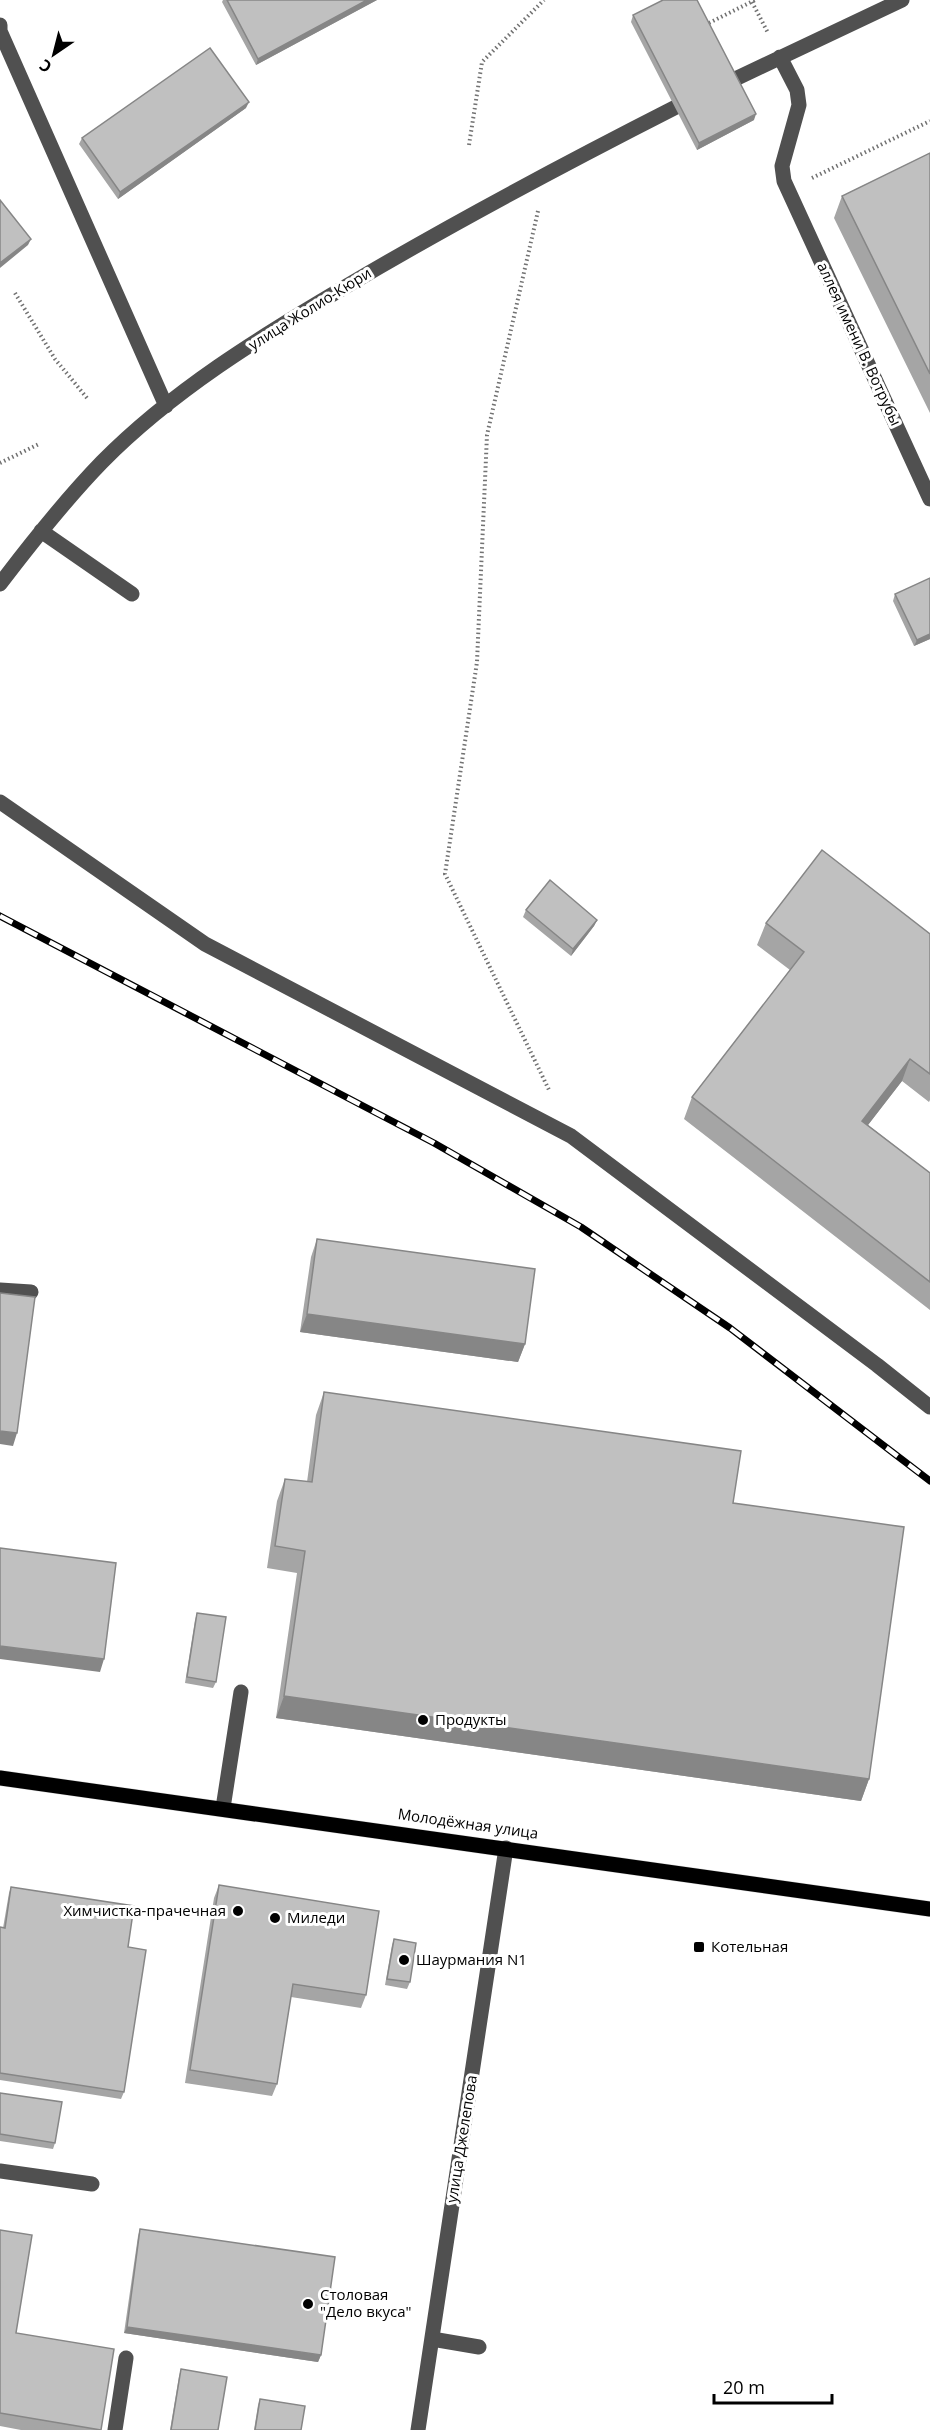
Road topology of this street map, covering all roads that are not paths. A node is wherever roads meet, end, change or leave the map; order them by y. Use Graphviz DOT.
graph roads {
  1 [pos="902,0"];
  2 [pos="0,25"];
  3 [pos="780,57"];
  4 [pos="733,80"];
  5 [pos="676,107"];
  6 [pos="166,406"];
  7 [pos="930,499"];
  8 [pos="41,531"];
  9 [pos="0,584"];
  10 [pos="132,594"];
  11 [pos="0,802"];
  12 [pos="0,1290"];
  13 [pos="31,1292"];
  14 [pos="930,1407"];
  15 [pos="241,1692"];
  16 [pos="0,1778"];
  17 [pos="223,1808"];
  18 [pos="506,1848"];
  19 [pos="930,1909"];
  20 [pos="0,2170"];
  21 [pos="92,2184"];
  22 [pos="432,2339"];
  23 [pos="480,2347"];
  24 [pos="126,2358"];
  25 [pos="115,2430"];
  26 [pos="418,2430"];
  1 -- 3 [label="street"];
  2 -- 6 [label="street"];
  3 -- 4 [label="street"];
  3 -- 7 [label="street, аллея имени В. Вотрубы"];
  5 -- 6 [label="street, улица Жолио-Кюри"];
  6 -- 8 [label="street, улица Жолио-Кюри"];
  8 -- 9 [label="street, улица Жолио-Кюри"];
  8 -- 10 [label="street"];
  11 -- 14 [label="street"];
  12 -- 13 [label="street"];
  15 -- 17 [label="street"];
  16 -- 17 [label="main road, Молодёжная улица"];
  17 -- 18 [label="main road, Молодёжная улица"];
  18 -- 19 [label="main road, Молодёжная улица"];
  18 -- 22 [label="street, улица Джелепова"];
  20 -- 21 [label="street"];
  22 -- 23 [label="street"];
  22 -- 26 [label="street, улица Джелепова"];
  24 -- 25 [label="street"];
}
